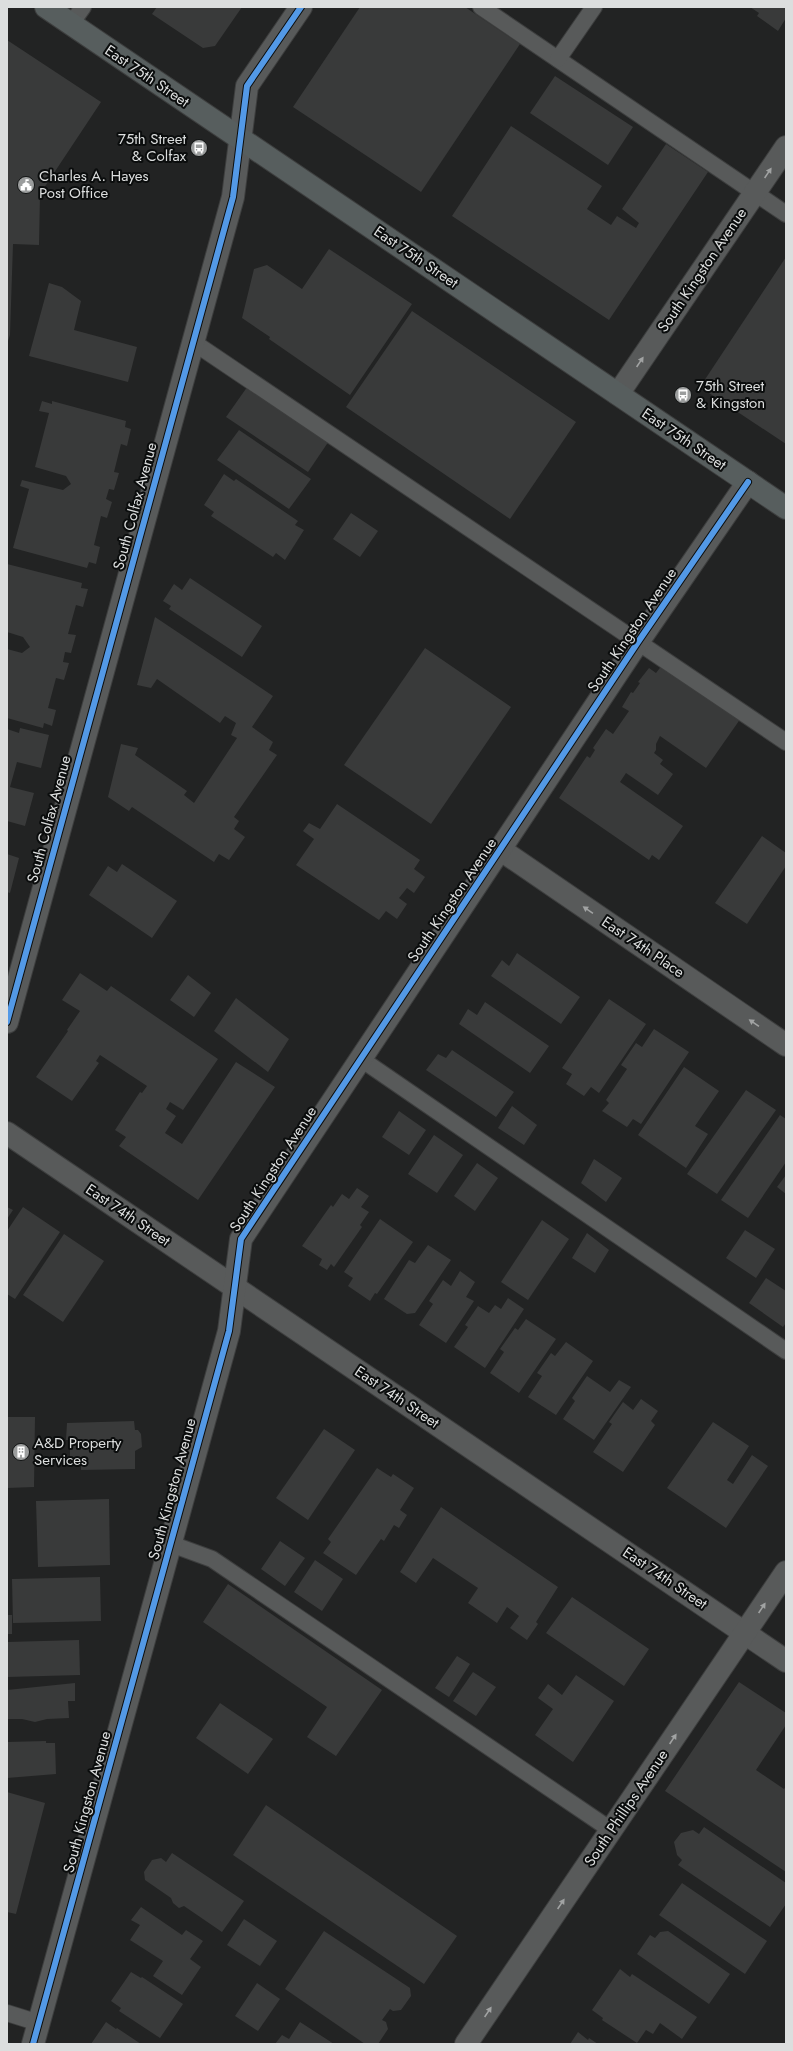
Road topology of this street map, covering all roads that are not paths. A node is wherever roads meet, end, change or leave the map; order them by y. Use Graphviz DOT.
graph roads {
  1 [pos="46,7"];
  2 [pos="301,7"];
  3 [pos="481,7"];
  4 [pos="594,7"];
  5 [pos="77,15"];
  6 [pos="558,59"];
  7 [pos="239,138"];
  8 [pos="786,147"];
  9 [pos="755,192"];
  10 [pos="786,214"];
  11 [pos="193,342"];
  12 [pos="618,394"];
  13 [pos="748,482"];
  14 [pos="786,508"];
  15 [pos="638,642"];
  16 [pos="786,742"];
  17 [pos="501,850"];
  18 [pos="7,1022"];
  19 [pos="786,1044"];
  20 [pos="361,1058"];
  21 [pos="7,1132"];
  22 [pos="234,1286"];
  23 [pos="786,1351"];
  24 [pos="171,1544"];
  25 [pos="786,1572"];
  26 [pos="745,1633"];
  27 [pos="786,1661"];
  28 [pos="611,1830"];
  29 [pos="7,2013"];
  30 [pos="39,2023"];
  31 [pos="33,2044"];
  32 [pos="466,2044"];
  1 -- 5 [label="main road, East 75th Street"];
  2 -- 7 [label="street, South Colfax Avenue"];
  3 -- 6 [label="lane"];
  4 -- 6 [label="lane"];
  5 -- 7 [label="main road, East 75th Street"];
  6 -- 9 [label="lane"];
  7 -- 11 [label="street, South Colfax Avenue"];
  7 -- 12 [label="main road, East 75th Street"];
  9 -- 8 [label="street, South Kingston Avenue, one-way"];
  9 -- 10 [label="lane"];
  12 -- 9 [label="street, South Kingston Avenue, one-way"];
  11 -- 15 [label="lane"];
  11 -- 18 [label="street, South Colfax Avenue"];
  12 -- 13 [label="main road, East 75th Street"];
  13 -- 14 [label="main road, East 75th Street"];
  13 -- 15 [label="street, South Kingston Avenue"];
  15 -- 16 [label="lane"];
  15 -- 17 [label="street, South Kingston Avenue"];
  19 -- 17 [label="street, East 74th Place, one-way"];
  17 -- 20 [label="street, South Kingston Avenue"];
  20 -- 22 [label="street, South Kingston Avenue"];
  20 -- 23 [label="lane"];
  21 -- 22 [label="street, East 74th Street"];
  22 -- 24 [label="street, South Kingston Avenue"];
  22 -- 26 [label="street, East 74th Street"];
  24 -- 28 [label="lane"];
  24 -- 30 [label="street, South Kingston Avenue"];
  26 -- 25 [label="street, South Phillips Avenue, one-way"];
  26 -- 27 [label="street, East 74th Street"];
  28 -- 26 [label="street, South Phillips Avenue, one-way"];
  32 -- 28 [label="street, South Phillips Avenue, one-way"];
  29 -- 30 [label="lane"];
  30 -- 31 [label="street, South Kingston Avenue"];
}
